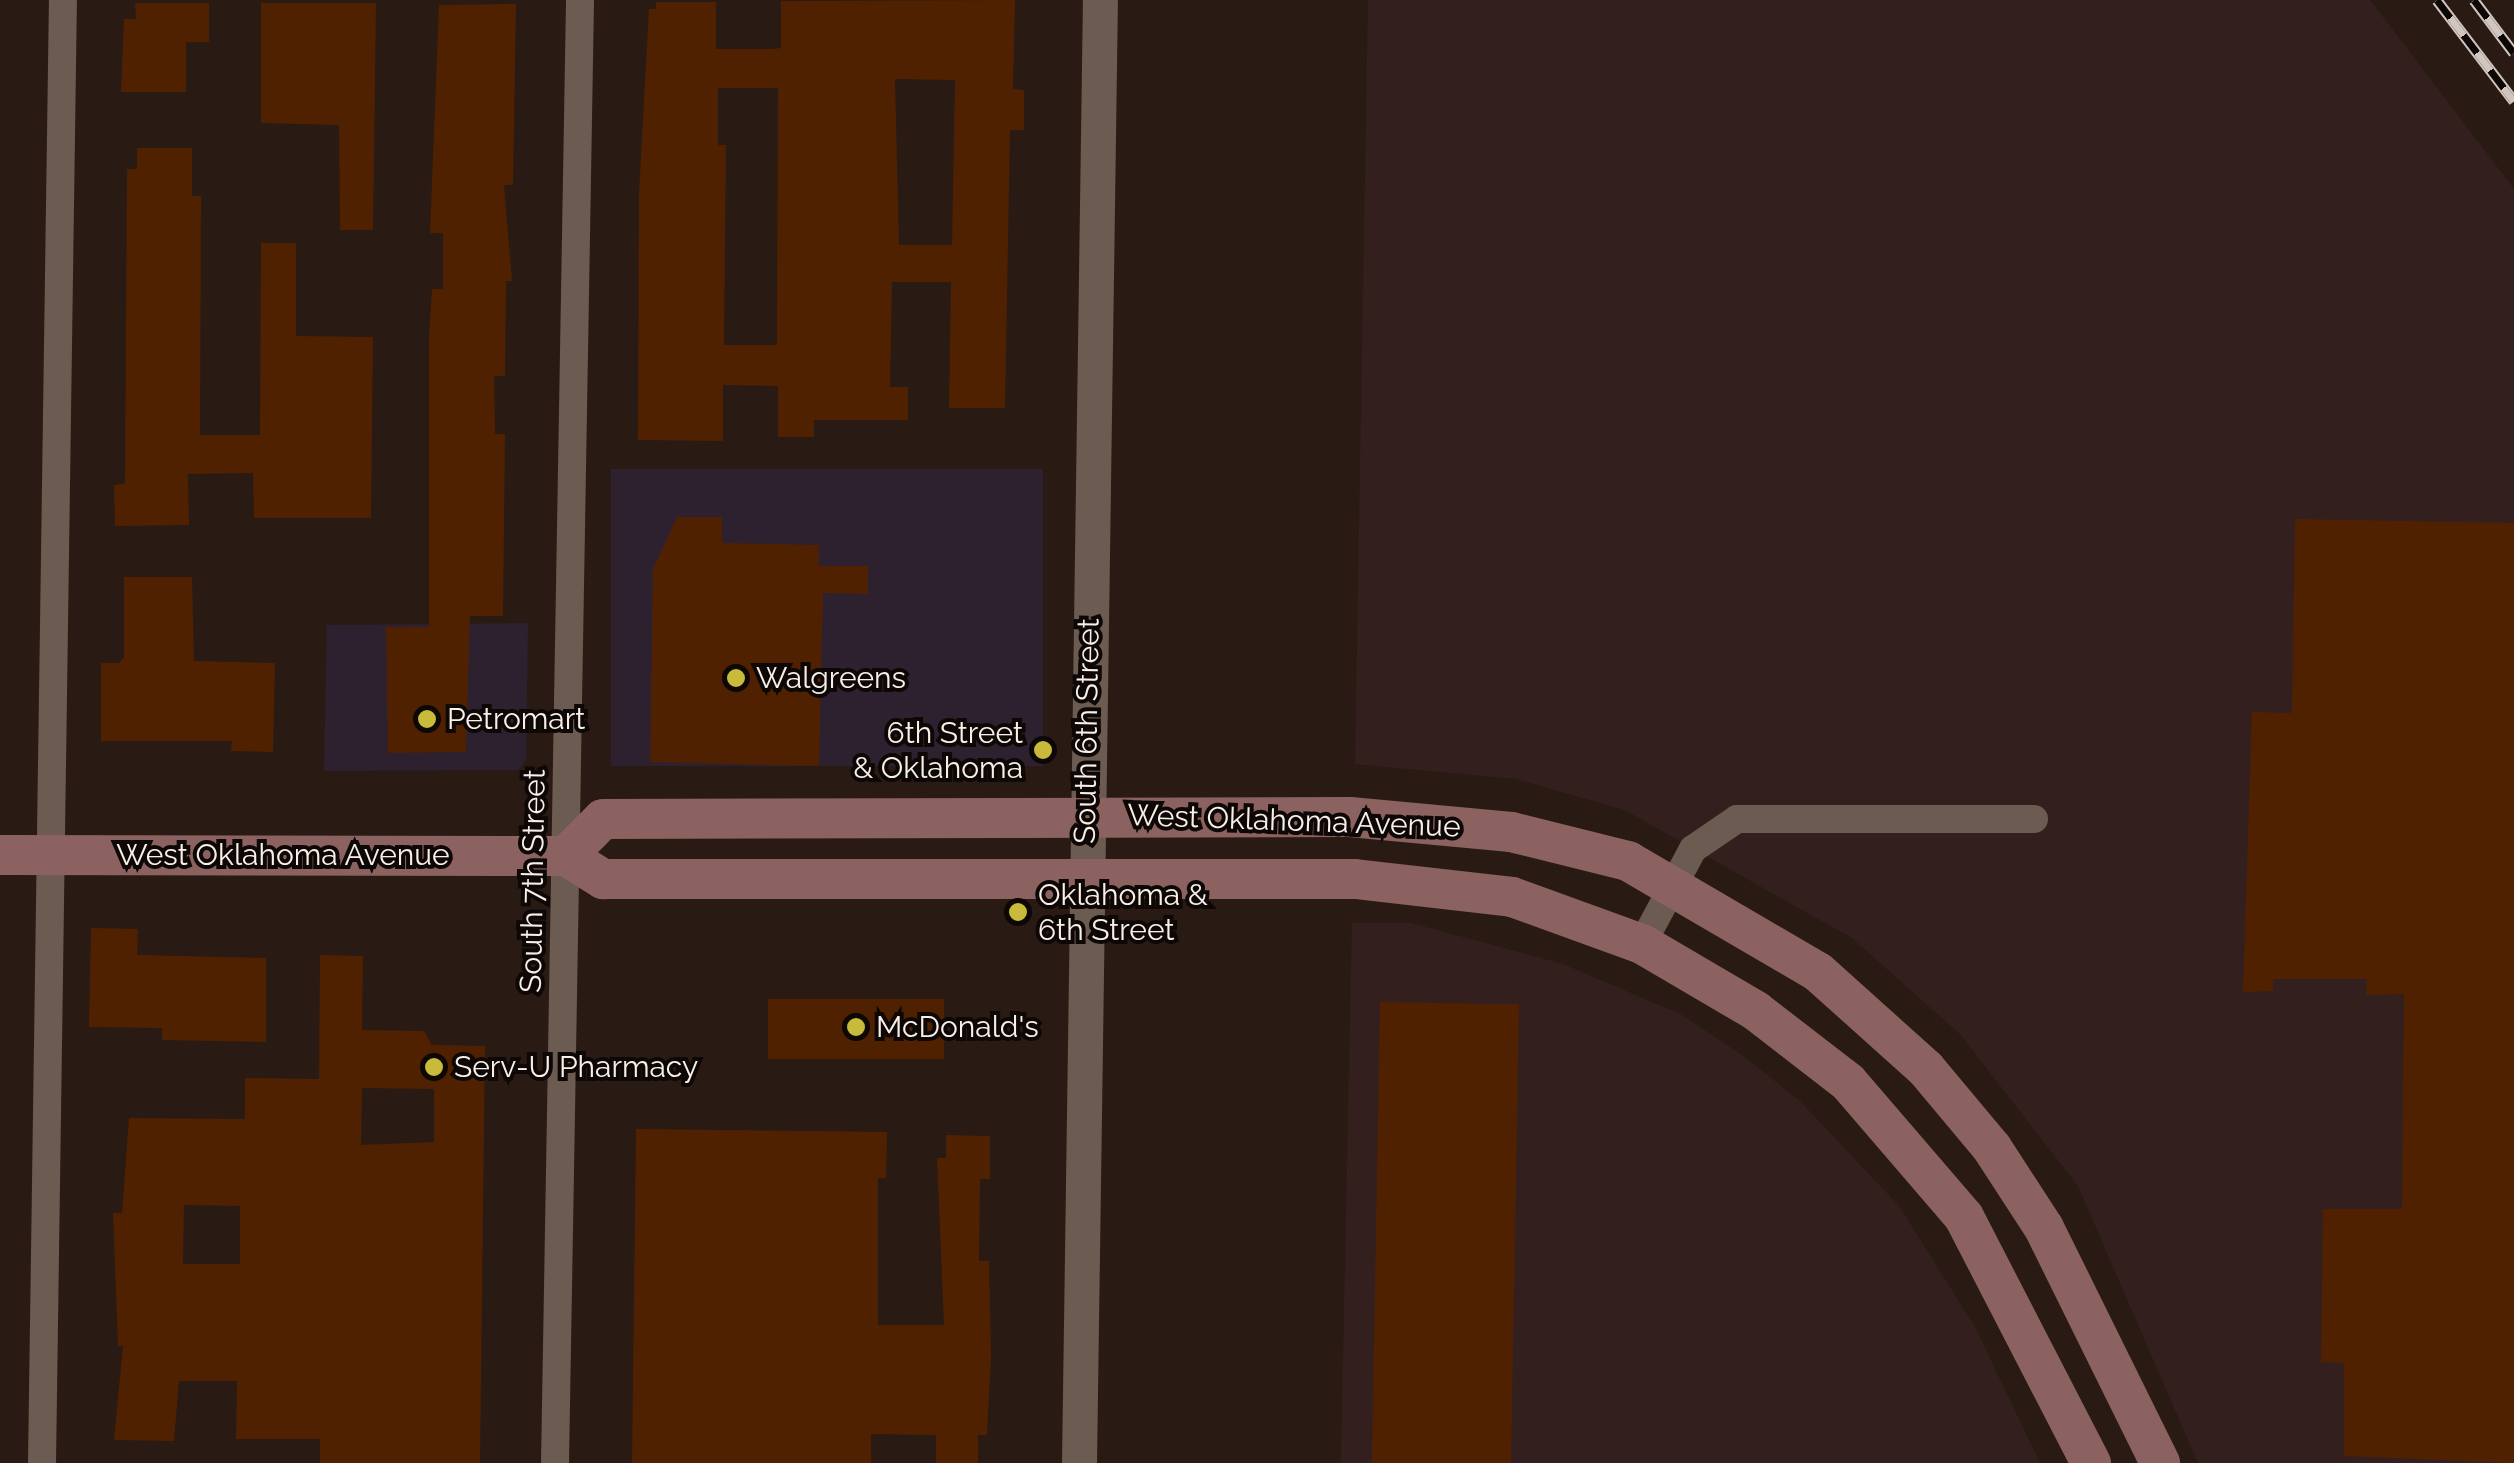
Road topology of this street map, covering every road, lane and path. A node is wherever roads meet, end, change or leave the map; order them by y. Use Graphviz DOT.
graph roads {
  1 [pos="63,0"];
  2 [pos="580,0"];
  3 [pos="1100,0"];
  4 [pos="1086,816"];
  5 [pos="2034,820"];
  6 [pos="0,854"];
  7 [pos="47,854"];
  8 [pos="566,856"];
  9 [pos="1084,878"];
  10 [pos="1673,882"];
  11 [pos="1642,944"];
  12 [pos="42,1463"];
  13 [pos="555,1463"];
  14 [pos="1079,1463"];
  15 [pos="2091,1463"];
  16 [pos="2160,1463"];
  1 -- 7 [label="street"];
  2 -- 8 [label="street, South 7th Street"];
  3 -- 4 [label="street, South 6th Street"];
  4 -- 8 [label="main road, West Oklahoma Avenue"];
  4 -- 9 [label="street, South 6th Street"];
  4 -- 10 [label="main road, West Oklahoma Avenue"];
  5 -- 10 [label="street"];
  6 -- 7 [label="main road, West Oklahoma Avenue"];
  7 -- 8 [label="main road, West Oklahoma Avenue"];
  7 -- 12 [label="street"];
  8 -- 9 [label="main road, West Oklahoma Avenue"];
  8 -- 13 [label="street, South 7th Street"];
  9 -- 11 [label="main road, West Oklahoma Avenue"];
  9 -- 14 [label="street, South 6th Street"];
  10 -- 11 [label="street"];
  10 -- 16 [label="main road, West Oklahoma Avenue"];
  11 -- 15 [label="main road, West Oklahoma Avenue"];
}
